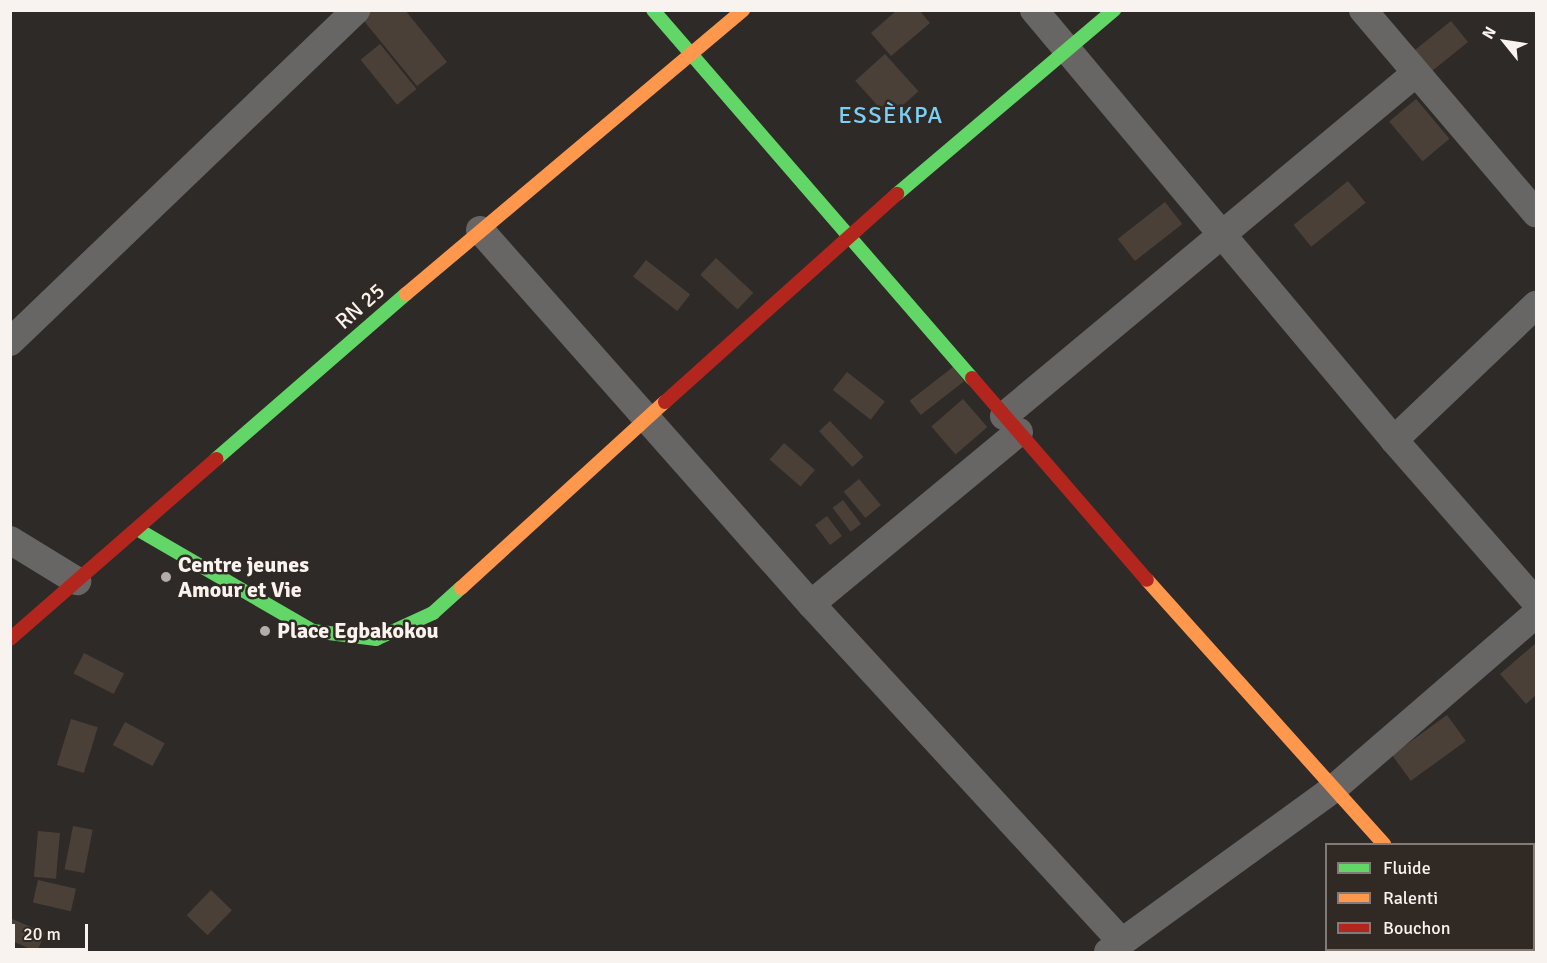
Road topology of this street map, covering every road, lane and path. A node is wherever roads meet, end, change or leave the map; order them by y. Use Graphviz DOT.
graph roads {
  1 [pos="356,10"];
  2 [pos="653,10"];
  3 [pos="743,10"];
  4 [pos="1034,10"];
  5 [pos="1114,10"];
  6 [pos="1364,10"];
  7 [pos="1067,49"];
  8 [pos="690,55"];
  9 [pos="1416,72"];
  10 [pos="1536,213"];
  11 [pos="480,230"];
  12 [pos="1222,235"];
  13 [pos="848,236"];
  14 [pos="1536,305"];
  15 [pos="10,342"];
  16 [pos="651,419"];
  17 [pos="1011,424"];
  18 [pos="1394,440"];
  19 [pos="137,528"];
  20 [pos="10,540"];
  21 [pos="77,581"];
  22 [pos="1536,602"];
  23 [pos="811,604"];
  24 [pos="1536,614"];
  25 [pos="10,639"];
  26 [pos="1332,790"];
  27 [pos="1383,843"];
  28 [pos="1115,947"];
  1 -- 15 [label="street"];
  2 -- 8 [label="street"];
  3 -- 8 [label="street, RN 25 / RN 25"];
  4 -- 7 [label="street"];
  5 -- 7 [label="street"];
  6 -- 9 [label="street"];
  7 -- 12 [label="street"];
  7 -- 13 [label="street"];
  8 -- 11 [label="street, RN 25 / RN 25"];
  8 -- 13 [label="street"];
  9 -- 10 [label="street"];
  9 -- 12 [label="street"];
  11 -- 16 [label="street"];
  11 -- 19 [label="street, RN 25 / RN 25"];
  12 -- 17 [label="street"];
  12 -- 18 [label="street"];
  13 -- 16 [label="street"];
  13 -- 17 [label="street"];
  14 -- 18 [label="street"];
  16 -- 19 [label="street"];
  16 -- 23 [label="street"];
  17 -- 23 [label="street"];
  17 -- 26 [label="street"];
  18 -- 22 [label="street"];
  19 -- 21 [label="street, RN 25 / RN 25"];
  20 -- 21 [label="street"];
  21 -- 25 [label="street, RN 25 / RN 25"];
  23 -- 28 [label="street"];
  24 -- 26 [label="street"];
  26 -- 27 [label="street"];
  26 -- 28 [label="street"];
}
